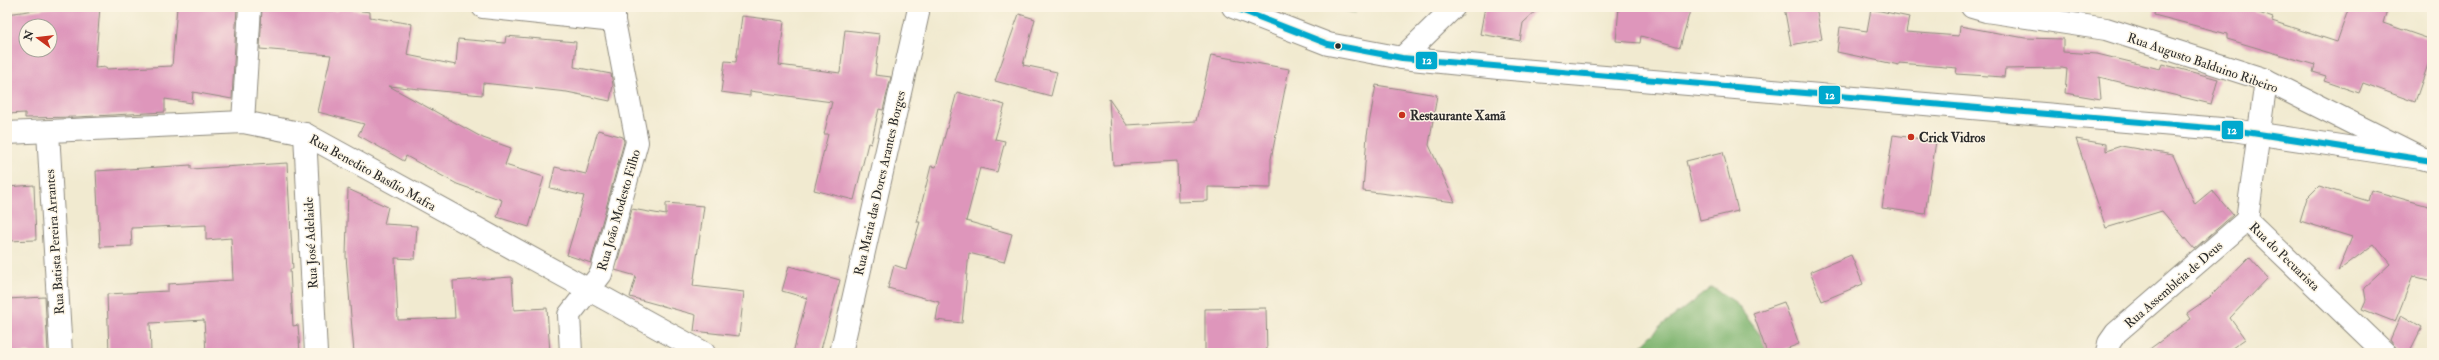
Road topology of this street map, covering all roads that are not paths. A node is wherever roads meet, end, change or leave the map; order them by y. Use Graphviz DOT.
graph roads {
  1 [pos="250,7"];
  2 [pos="483,7"];
  3 [pos="1233,7"];
  4 [pos="1454,7"];
  5 [pos="1972,7"];
  6 [pos="918,13"];
  7 [pos="614,14"];
  8 [pos="1402,58"];
  9 [pos="2266,80"];
  10 [pos="243,122"];
  11 [pos="48,132"];
  12 [pos="7,133"];
  13 [pos="305,134"];
  14 [pos="2258,134"];
  15 [pos="2426,159"];
  16 [pos="2247,220"];
  17 [pos="587,290"];
  18 [pos="61,353"];
  19 [pos="316,353"];
  20 [pos="571,353"];
  21 [pos="704,353"];
  22 [pos="841,353"];
  23 [pos="2107,353"];
  24 [pos="2385,353"];
  1 -- 10 [label="street"];
  2 -- 7 [label="street"];
  3 -- 8 [label="street"];
  4 -- 8 [label="street"];
  5 -- 9 [label="street, Rua Augusto Balduino Ribeiro"];
  6 -- 22 [label="street, Rua Maria das Dores Arantes Borges"];
  7 -- 17 [label="street, Rua João Modesto Filho"];
  8 -- 14 [label="street"];
  9 -- 14 [label="street, Rua do Pecuarista"];
  9 -- 15 [label="street, Rua Augusto Balduino Ribeiro"];
  10 -- 11 [label="street, Rua Benedito Basílio Mafra"];
  10 -- 13 [label="street, Rua Benedito Basílio Mafra"];
  11 -- 12 [label="street, Rua Benedito Basílio Mafra"];
  11 -- 18 [label="street, Rua Batista Pereira Arrantes"];
  13 -- 17 [label="street, Rua Benedito Basílio Mafra"];
  13 -- 19 [label="street, Rua José Adelaide"];
  14 -- 15 [label="street"];
  14 -- 16 [label="street, Rua do Pecuarista"];
  16 -- 23 [label="street, Rua Assembleia de Deus"];
  16 -- 24 [label="street, Rua do Pecuarista"];
  17 -- 20 [label="street, Rua João Modesto Filho"];
  17 -- 21 [label="street, Rua Benedito Basílio Mafra"];
}
